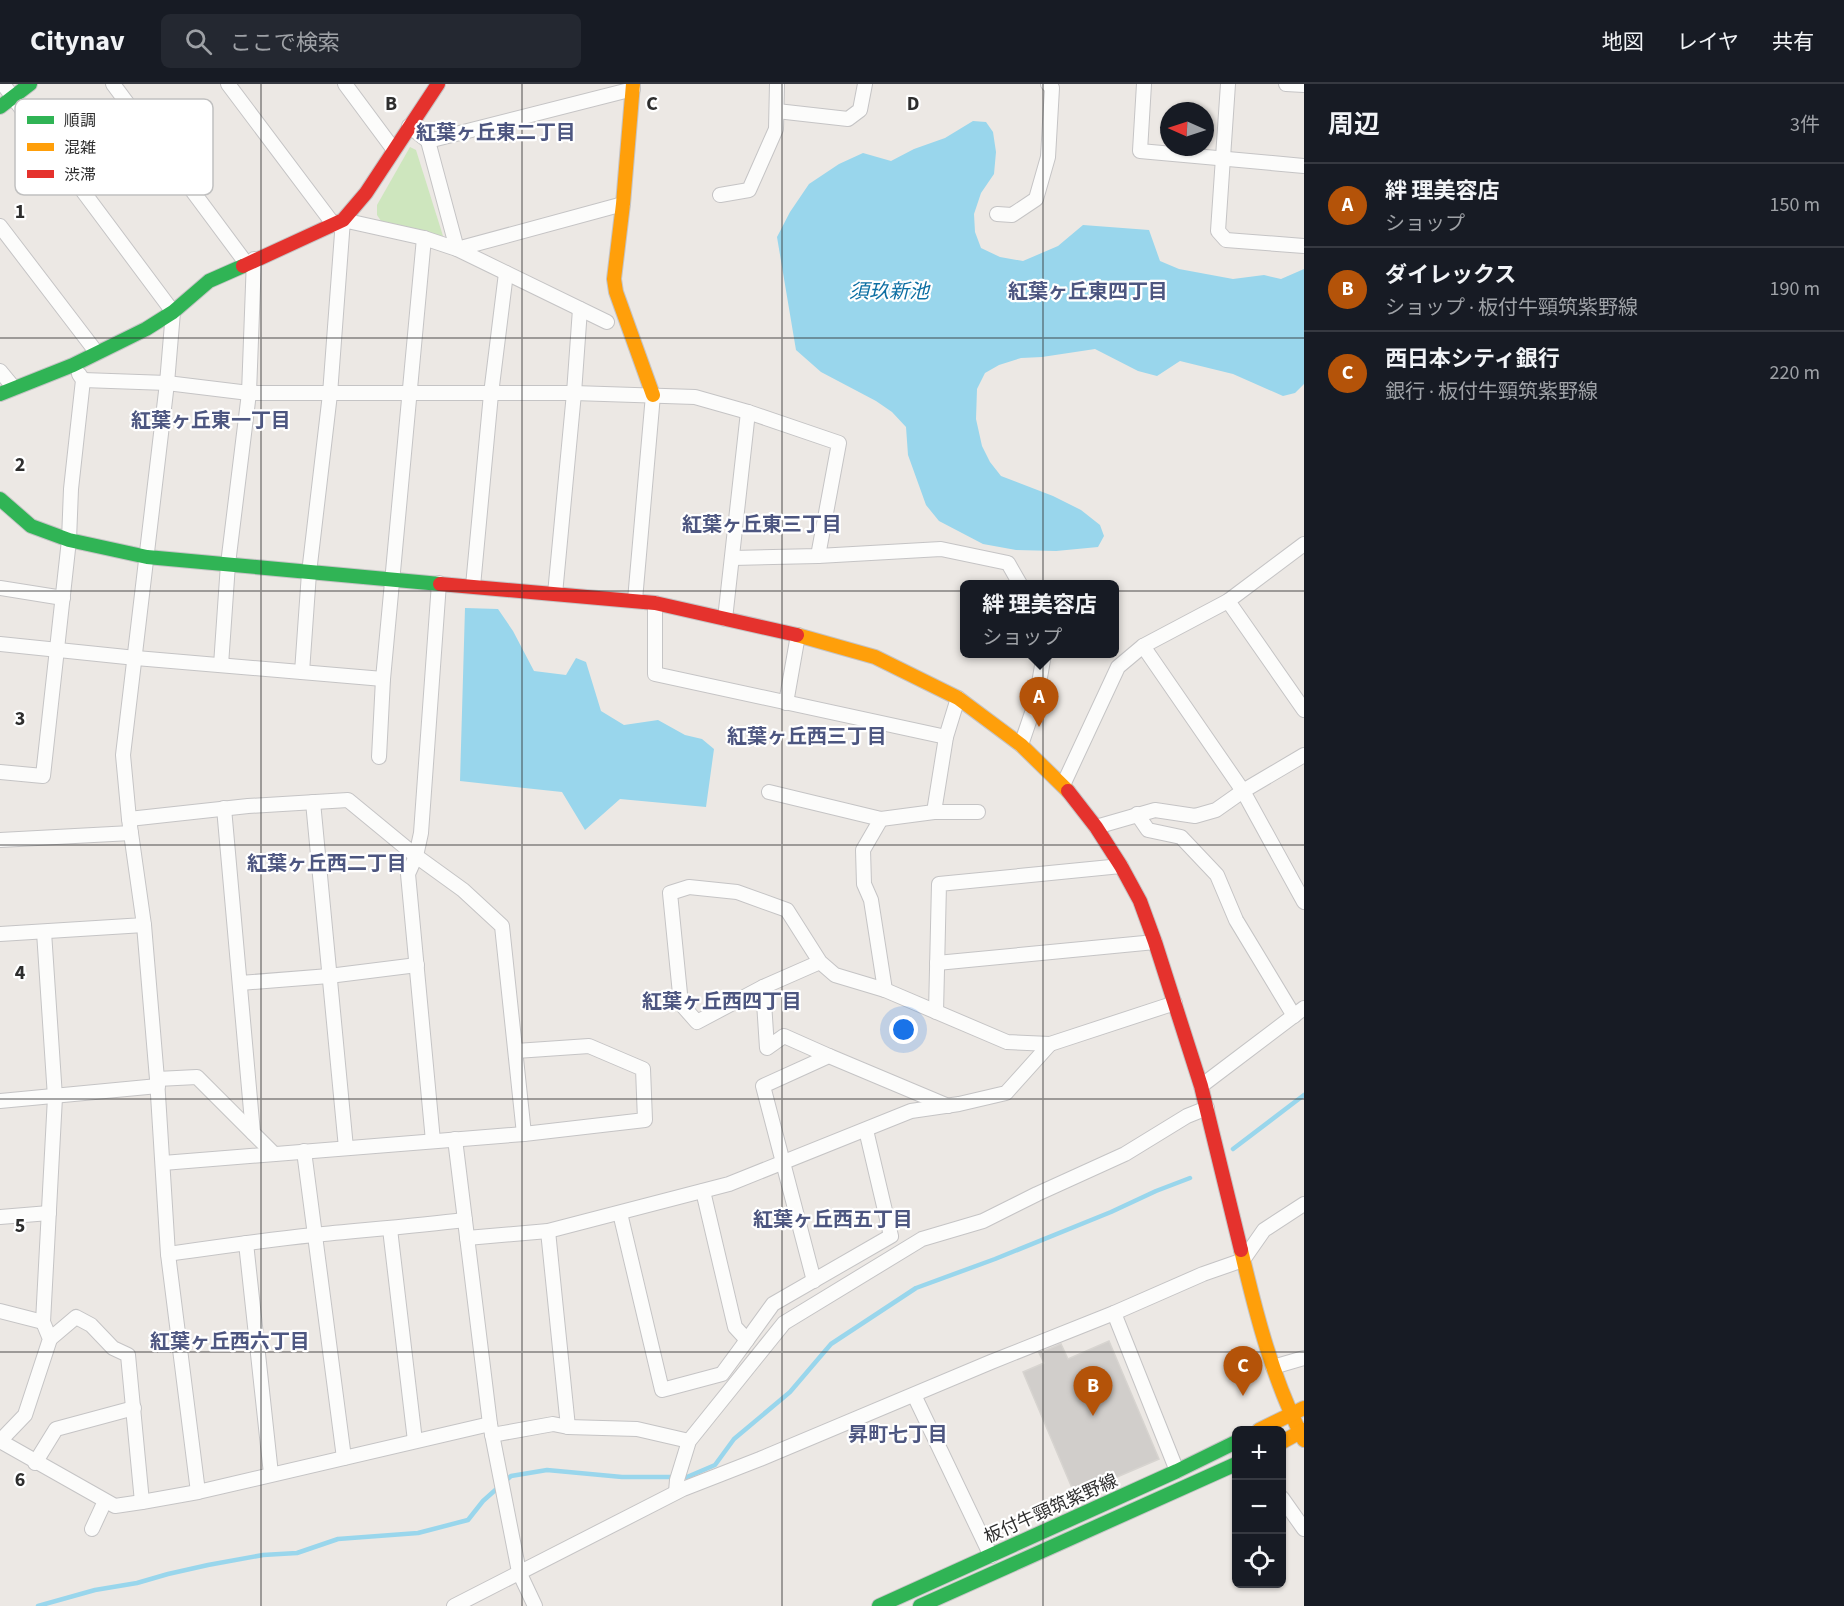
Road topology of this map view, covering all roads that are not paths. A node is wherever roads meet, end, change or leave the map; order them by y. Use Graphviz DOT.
graph roads {
  1 [pos="3,84"];
  2 [pos="30,84"];
  3 [pos="113,84"];
  4 [pos="228,84"];
  5 [pos="345,84"];
  6 [pos="438,84"];
  7 [pos="777,84"];
  8 [pos="865,84"];
  9 [pos="1048,84"];
  10 [pos="1144,84"];
  11 [pos="1228,84"];
  12 [pos="1286,84"];
  13 [pos="1304,85"];
  14 [pos="633,86"];
  15 [pos="13,97"];
  16 [pos="125,99"];
  17 [pos="15,100"];
  18 [pos="0,107"];
  19 [pos="777,111"];
  20 [pos="409,126"];
  21 [pos="428,141"];
  22 [pos="394,150"];
  23 [pos="1223,159"];
  24 [pos="1304,166"];
  25 [pos="85,195"];
  26 [pos="199,195"];
  27 [pos="720,195"];
  28 [pos="623,204"];
  29 [pos="998,214"];
  30 [pos="338,222"];
  31 [pos="0,226"];
  32 [pos="424,238"];
  33 [pos="1304,246"];
  34 [pos="457,249"];
  35 [pos="250,261"];
  36 [pos="506,273"];
  37 [pos="580,309"];
  38 [pos="172,312"];
  39 [pos="607,322"];
  40 [pos="97,353"];
  41 [pos="72,365"];
  42 [pos="0,371"];
  43 [pos="83,380"];
  44 [pos="167,383"];
  45 [pos="14,388"];
  46 [pos="249,393"];
  47 [pos="574,393"];
  48 [pos="0,394"];
  49 [pos="330,394"];
  50 [pos="410,394"];
  51 [pos="491,394"];
  52 [pos="653,395"];
  53 [pos="748,412"];
  54 [pos="0,499"];
  55 [pos="69,540"];
  56 [pos="1304,544"];
  57 [pos="818,556"];
  58 [pos="147,557"];
  59 [pos="733,558"];
  60 [pos="228,564"];
  61 [pos="309,573"];
  62 [pos="392,578"];
  63 [pos="1017,580"];
  64 [pos="439,583"];
  65 [pos="473,586"];
  66 [pos="0,588"];
  67 [pos="555,594"];
  68 [pos="63,598"];
  69 [pos="635,600"];
  70 [pos="1228,601"];
  71 [pos="655,603"];
  72 [pos="725,619"];
  73 [pos="798,635"];
  74 [pos="0,644"];
  75 [pos="1143,646"];
  76 [pos="57,650"];
  77 [pos="136,658"];
  78 [pos="1043,658"];
  79 [pos="221,665"];
  80 [pos="302,672"];
  81 [pos="383,679"];
  82 [pos="958,698"];
  83 [pos="786,703"];
  84 [pos="1304,710"];
  85 [pos="946,737"];
  86 [pos="1021,745"];
  87 [pos="1304,755"];
  88 [pos="379,757"];
  89 [pos="0,772"];
  90 [pos="1063,785"];
  91 [pos="1243,791"];
  92 [pos="769,792"];
  93 [pos="313,802"];
  94 [pos="224,808"];
  95 [pos="934,812"];
  96 [pos="978,812"];
  97 [pos="1137,814"];
  98 [pos="881,819"];
  99 [pos="130,826"];
  100 [pos="1096,827"];
  101 [pos="0,840"];
  102 [pos="416,856"];
  103 [pos="1121,866"];
  104 [pos="1304,902"];
  105 [pos="144,925"];
  106 [pos="44,932"];
  107 [pos="0,934"];
  108 [pos="1155,942"];
  109 [pos="820,962"];
  110 [pos="937,963"];
  111 [pos="417,965"];
  112 [pos="329,976"];
  113 [pos="240,983"];
  114 [pos="763,987"];
  115 [pos="885,990"];
  116 [pos="1175,1003"];
  117 [pos="936,1012"];
  118 [pos="1299,1012"];
  119 [pos="1050,1044"];
  120 [pos="516,1051"];
  121 [pos="829,1056"];
  122 [pos="158,1083"];
  123 [pos="1201,1086"];
  124 [pos="55,1097"];
  125 [pos="0,1101"];
  126 [pos="949,1106"];
  127 [pos="1207,1108"];
  128 [pos="866,1130"];
  129 [pos="253,1133"];
  130 [pos="524,1134"];
  131 [pos="455,1139"];
  132 [pos="433,1141"];
  133 [pos="346,1148"];
  134 [pos="304,1152"];
  135 [pos="274,1154"];
  136 [pos="784,1162"];
  137 [pos="163,1163"];
  138 [pos="703,1191"];
  139 [pos="1304,1204"];
  140 [pos="49,1213"];
  141 [pos="620,1213"];
  142 [pos="0,1217"];
  143 [pos="465,1220"];
  144 [pos="390,1229"];
  145 [pos="548,1232"];
  146 [pos="315,1235"];
  147 [pos="467,1238"];
  148 [pos="246,1243"];
  149 [pos="168,1254"];
  150 [pos="1243,1260"];
  151 [pos="814,1281"];
  152 [pos="0,1311"];
  153 [pos="1114,1313"];
  154 [pos="43,1322"];
  155 [pos="50,1339"];
  156 [pos="747,1340"];
  157 [pos="1304,1358"];
  158 [pos="1273,1367"];
  159 [pos="914,1395"];
  160 [pos="134,1408"];
  161 [pos="1304,1408"];
  162 [pos="1290,1415"];
  163 [pos="1269,1426"];
  164 [pos="568,1427"];
  165 [pos="491,1429"];
  166 [pos="1303,1434"];
  167 [pos="1286,1440"];
  168 [pos="0,1441"];
  169 [pos="415,1441"];
  170 [pos="689,1442"];
  171 [pos="1232,1444"];
  172 [pos="344,1458"];
  173 [pos="35,1462"];
  174 [pos="1232,1466"];
  175 [pos="1178,1471"];
  176 [pos="271,1474"];
  177 [pos="198,1492"];
  178 [pos="676,1492"];
  179 [pos="105,1501"];
  180 [pos="142,1502"];
  181 [pos="1286,1505"];
  182 [pos="92,1529"];
  183 [pos="1304,1529"];
  184 [pos="991,1556"];
  185 [pos="519,1572"];
  186 [pos="454,1606"];
  187 [pos="535,1606"];
  188 [pos="879,1606"];
  189 [pos="920,1606"];
  1 -- 15 [label="street"];
  2 -- 15 [label="street"];
  3 -- 16 [label="street"];
  4 -- 30 [label="street"];
  5 -- 22 [label="street"];
  6 -- 20 [label="street"];
  7 -- 19 [label="street"];
  8 -- 19 [label="street"];
  9 -- 29 [label="street"];
  10 -- 23 [label="street"];
  11 -- 23 [label="street"];
  12 -- 13 [label="street"];
  14 -- 21 [label="street"];
  14 -- 28 [label="street"];
  15 -- 17 [label="street"];
  15 -- 18 [label="street"];
  19 -- 27 [label="street"];
  20 -- 21 [label="street"];
  20 -- 22 [label="street"];
  21 -- 34 [label="street"];
  22 -- 30 [label="street"];
  23 -- 24 [label="street"];
  23 -- 33 [label="street"];
  25 -- 38 [label="street"];
  26 -- 35 [label="street"];
  28 -- 34 [label="street"];
  28 -- 52 [label="street"];
  30 -- 32 [label="street"];
  30 -- 35 [label="street"];
  30 -- 49 [label="street"];
  31 -- 40 [label="street"];
  32 -- 34 [label="street"];
  32 -- 50 [label="street"];
  34 -- 36 [label="street"];
  35 -- 38 [label="street"];
  35 -- 46 [label="street"];
  36 -- 37 [label="street"];
  36 -- 51 [label="street"];
  37 -- 39 [label="street"];
  37 -- 47 [label="street"];
  38 -- 40 [label="street"];
  38 -- 44 [label="street"];
  40 -- 41 [label="street"];
  41 -- 43 [label="street"];
  41 -- 45 [label="street"];
  42 -- 45 [label="street"];
  43 -- 44 [label="street"];
  43 -- 55 [label="street"];
  44 -- 46 [label="street"];
  44 -- 58 [label="street"];
  45 -- 48 [label="street"];
  46 -- 49 [label="street"];
  46 -- 60 [label="street"];
  47 -- 51 [label="street"];
  47 -- 52 [label="street"];
  47 -- 67 [label="street"];
  49 -- 50 [label="street"];
  49 -- 61 [label="street"];
  50 -- 51 [label="street"];
  50 -- 62 [label="street"];
  51 -- 65 [label="street"];
  52 -- 53 [label="street"];
  52 -- 69 [label="street"];
  53 -- 57 [label="street"];
  53 -- 59 [label="street"];
  54 -- 55 [label="street"];
  55 -- 58 [label="street"];
  55 -- 68 [label="street"];
  56 -- 70 [label="street"];
  57 -- 59 [label="street"];
  57 -- 63 [label="street"];
  58 -- 60 [label="street"];
  58 -- 77 [label="street"];
  59 -- 72 [label="street"];
  60 -- 61 [label="street"];
  60 -- 79 [label="street"];
  61 -- 62 [label="street"];
  61 -- 80 [label="street"];
  62 -- 64 [label="street"];
  62 -- 81 [label="street"];
  64 -- 65 [label="street"];
  64 -- 102 [label="street"];
  65 -- 67 [label="street"];
  66 -- 68 [label="street"];
  67 -- 69 [label="street"];
  68 -- 76 [label="street"];
  69 -- 71 [label="street"];
  70 -- 75 [label="street"];
  70 -- 84 [label="street"];
  71 -- 72 [label="street"];
  71 -- 83 [label="street"];
  72 -- 73 [label="street"];
  73 -- 82 [label="street"];
  73 -- 83 [label="street"];
  74 -- 76 [label="street"];
  75 -- 90 [label="street"];
  75 -- 91 [label="street"];
  76 -- 77 [label="street"];
  76 -- 89 [label="street"];
  77 -- 79 [label="street"];
  77 -- 99 [label="street"];
  78 -- 86 [label="street"];
  79 -- 80 [label="street"];
  80 -- 81 [label="street"];
  81 -- 88 [label="street"];
  82 -- 85 [label="street"];
  82 -- 86 [label="street"];
  83 -- 85 [label="street"];
  85 -- 95 [label="street"];
  86 -- 90 [label="street"];
  87 -- 91 [label="street"];
  90 -- 100 [label="street"];
  91 -- 97 [label="street"];
  91 -- 104 [label="street"];
  92 -- 98 [label="street"];
  93 -- 94 [label="street"];
  93 -- 102 [label="street"];
  93 -- 112 [label="street"];
  94 -- 99 [label="street"];
  94 -- 113 [label="street"];
  95 -- 96 [label="street"];
  95 -- 98 [label="street"];
  97 -- 100 [label="street"];
  97 -- 118 [label="street"];
  98 -- 115 [label="street"];
  99 -- 101 [label="street"];
  99 -- 105 [label="street"];
  100 -- 103 [label="street"];
  102 -- 111 [label="street"];
  102 -- 120 [label="street"];
  103 -- 108 [label="street"];
  103 -- 110 [label="street"];
  105 -- 106 [label="street"];
  105 -- 122 [label="street"];
  106 -- 107 [label="street"];
  106 -- 124 [label="street"];
  108 -- 110 [label="street"];
  108 -- 116 [label="street"];
  109 -- 114 [label="street"];
  109 -- 114 [label="street"];
  109 -- 115 [label="street"];
  110 -- 117 [label="street"];
  111 -- 112 [label="street"];
  111 -- 132 [label="street"];
  112 -- 113 [label="street"];
  112 -- 133 [label="street"];
  113 -- 129 [label="street"];
  114 -- 121 [label="street"];
  115 -- 117 [label="street"];
  116 -- 119 [label="street"];
  116 -- 123 [label="street"];
  117 -- 119 [label="street"];
  118 -- 123 [label="street"];
  119 -- 126 [label="street"];
  120 -- 130 [label="street"];
  120 -- 130 [label="street"];
  121 -- 126 [label="street"];
  121 -- 136 [label="street"];
  122 -- 124 [label="street"];
  122 -- 129 [label="street"];
  122 -- 137 [label="street"];
  123 -- 127 [label="street"];
  124 -- 125 [label="street"];
  124 -- 140 [label="street"];
  126 -- 128 [label="street"];
  127 -- 150 [label="street"];
  127 -- 170 [label="street"];
  128 -- 136 [label="street"];
  128 -- 151 [label="street"];
  129 -- 135 [label="street"];
  130 -- 131 [label="street"];
  131 -- 132 [label="street"];
  131 -- 143 [label="street"];
  132 -- 133 [label="street"];
  133 -- 134 [label="street"];
  134 -- 135 [label="street"];
  134 -- 146 [label="street"];
  135 -- 137 [label="street"];
  136 -- 138 [label="street"];
  136 -- 151 [label="street"];
  137 -- 149 [label="street"];
  138 -- 141 [label="street"];
  138 -- 156 [label="street"];
  139 -- 150 [label="street"];
  140 -- 142 [label="street"];
  140 -- 154 [label="street"];
  141 -- 145 [label="street"];
  141 -- 156 [label="street"];
  143 -- 144 [label="street"];
  143 -- 147 [label="street"];
  144 -- 146 [label="street"];
  144 -- 169 [label="street"];
  145 -- 147 [label="street"];
  145 -- 164 [label="street"];
  146 -- 148 [label="street"];
  146 -- 172 [label="street"];
  147 -- 165 [label="street"];
  148 -- 149 [label="street"];
  148 -- 176 [label="street"];
  149 -- 177 [label="street"];
  150 -- 153 [label="street"];
  150 -- 158 [label="street"];
  151 -- 156 [label="street"];
  152 -- 154 [label="street"];
  153 -- 159 [label="street"];
  153 -- 175 [label="street"];
  154 -- 155 [label="street"];
  155 -- 160 [label="street"];
  155 -- 168 [label="street"];
  157 -- 158 [label="street"];
  158 -- 162 [label="street"];
  159 -- 178 [label="street"];
  159 -- 184 [label="street"];
  160 -- 173 [label="street"];
  160 -- 180 [label="street"];
  161 -- 162 [label="street"];
  162 -- 163 [label="street"];
  162 -- 166 [label="street"];
  164 -- 165 [label="street"];
  164 -- 170 [label="street"];
  165 -- 169 [label="street"];
  165 -- 185 [label="street"];
  166 -- 167 [label="street"];
  168 -- 173 [label="street"];
  169 -- 172 [label="street"];
  170 -- 178 [label="street"];
  171 -- 175 [label="street, 板付牛頸筑紫野線"];
  172 -- 176 [label="street"];
  173 -- 179 [label="street"];
  174 -- 189 [label="street, 板付牛頸筑紫野線"];
  175 -- 184 [label="street, 板付牛頸筑紫野線"];
  176 -- 177 [label="street"];
  177 -- 180 [label="street"];
  178 -- 185 [label="street"];
  179 -- 180 [label="street"];
  179 -- 182 [label="street"];
  181 -- 183 [label="street"];
  184 -- 188 [label="street, 板付牛頸筑紫野線"];
  185 -- 186 [label="street"];
  185 -- 187 [label="street"];
}
